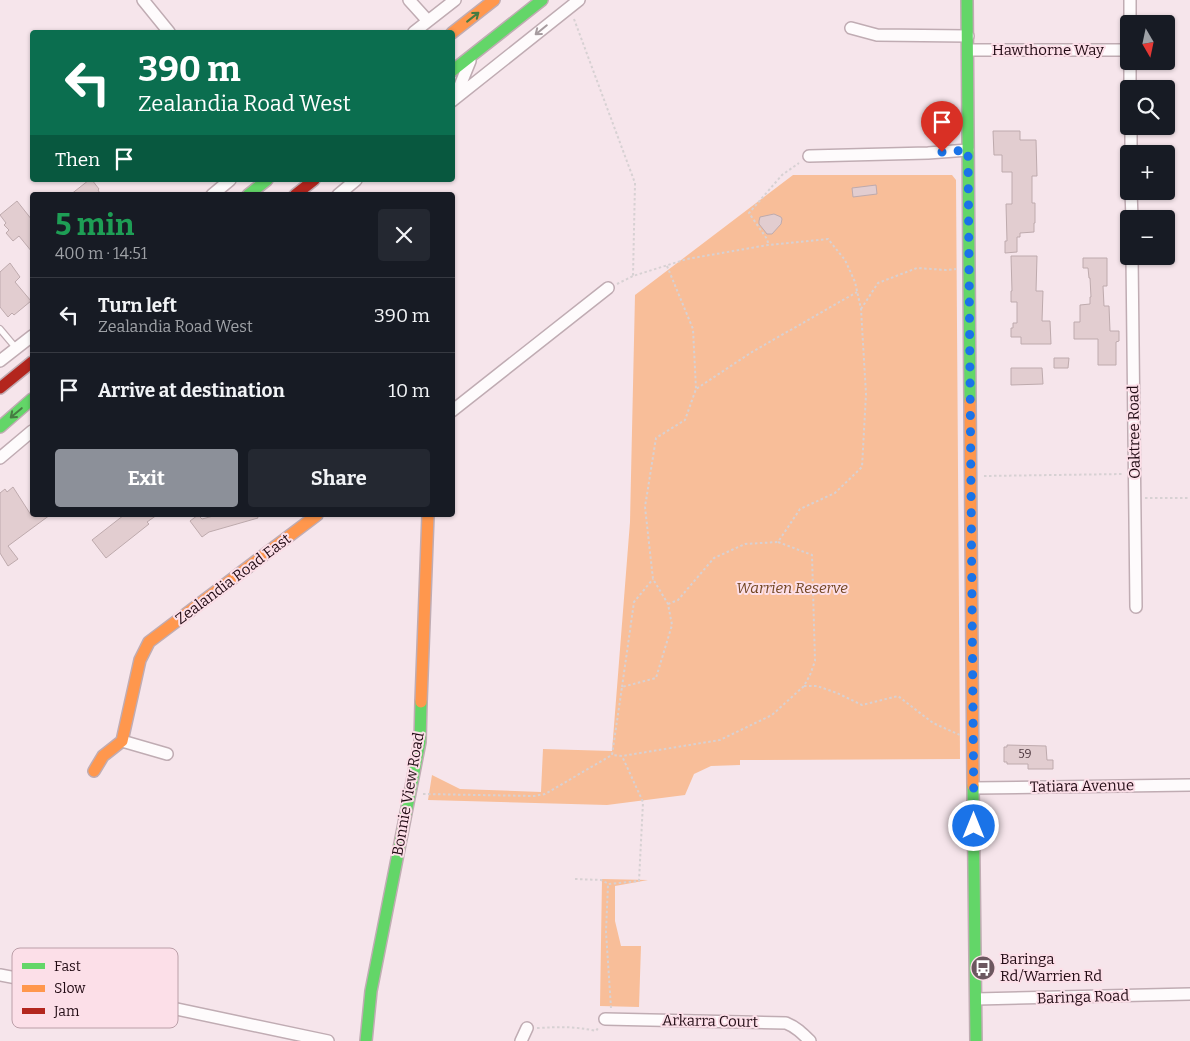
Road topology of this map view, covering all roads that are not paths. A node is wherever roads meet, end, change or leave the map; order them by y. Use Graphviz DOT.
graph roads {
  1 [pos="143,0"];
  2 [pos="410,0"];
  3 [pos="455,0"];
  4 [pos="494,0"];
  5 [pos="542,0"];
  6 [pos="967,0"];
  7 [pos="1130,0"];
  8 [pos="574,3"];
  9 [pos="1130,15"];
  10 [pos="428,21"];
  11 [pos="851,28"];
  12 [pos="167,30"];
  13 [pos="417,30"];
  14 [pos="455,31"];
  15 [pos="968,36"];
  16 [pos="968,50"];
  17 [pos="1120,50"];
  18 [pos="473,55"];
  19 [pos="455,69"];
  20 [pos="455,98"];
  21 [pos="455,99"];
  22 [pos="968,150"];
  23 [pos="810,156"];
  24 [pos="228,182"];
  25 [pos="264,182"];
  26 [pos="311,182"];
  27 [pos="354,182"];
  28 [pos="216,192"];
  29 [pos="252,192"];
  30 [pos="299,192"];
  31 [pos="342,192"];
  32 [pos="1132,265"];
  33 [pos="608,288"];
  34 [pos="0,329"];
  35 [pos="30,338"];
  36 [pos="14,350"];
  37 [pos="0,361"];
  38 [pos="30,364"];
  39 [pos="0,378"];
  40 [pos="0,388"];
  41 [pos="30,401"];
  42 [pos="455,409"];
  43 [pos="0,427"];
  44 [pos="30,434"];
  45 [pos="0,458"];
  46 [pos="314,517"];
  47 [pos="428,517"];
  48 [pos="1136,607"];
  49 [pos="122,742"];
  50 [pos="167,754"];
  51 [pos="94,771"];
  52 [pos="1190,785"];
  53 [pos="974,788"];
  54 [pos="1190,994"];
  55 [pos="976,999"];
  56 [pos="178,1009"];
  57 [pos="605,1019"];
  58 [pos="527,1028"];
  59 [pos="328,1041"];
  60 [pos="366,1041"];
  61 [pos="521,1041"];
  62 [pos="810,1041"];
  63 [pos="976,1041"];
  1 -- 12 [label="street"];
  2 -- 10 [label="street"];
  3 -- 10 [label="street"];
  14 -- 4 [label="main road, one-way"];
  5 -- 18 [label="main road"];
  6 -- 15 [label="main road"];
  7 -- 9 [label="street"];
  8 -- 21 [label="street, one-way"];
  10 -- 13 [label="street"];
  11 -- 15 [label="street"];
  15 -- 16 [label="main road"];
  16 -- 17 [label="street, Hawthorne Way"];
  16 -- 22 [label="main road"];
  18 -- 19 [label="main road"];
  18 -- 20 [label="street"];
  22 -- 23 [label="street"];
  22 -- 53 [label="main road"];
  24 -- 28 [label="street"];
  25 -- 29 [label="main road"];
  26 -- 30 [label="main road"];
  27 -- 31 [label="street"];
  32 -- 48 [label="street, Oaktree Road"];
  33 -- 42 [label="street"];
  34 -- 36 [label="lane"];
  35 -- 36 [label="street"];
  36 -- 37 [label="street"];
  36 -- 39 [label="street"];
  38 -- 40 [label="main road"];
  41 -- 43 [label="main road, one-way"];
  44 -- 45 [label="street"];
  46 -- 49 [label="main road, Zealandia Road East"];
  47 -- 60 [label="main road, Bonnie View Road"];
  49 -- 50 [label="street"];
  49 -- 51 [label="main road"];
  52 -- 53 [label="street, Tatiara Avenue"];
  53 -- 55 [label="main road"];
  54 -- 55 [label="street, Baringa Road"];
  55 -- 63 [label="main road"];
  56 -- 59 [label="street"];
  57 -- 62 [label="street, Arkarra Court"];
  58 -- 61 [label="street"];
}
